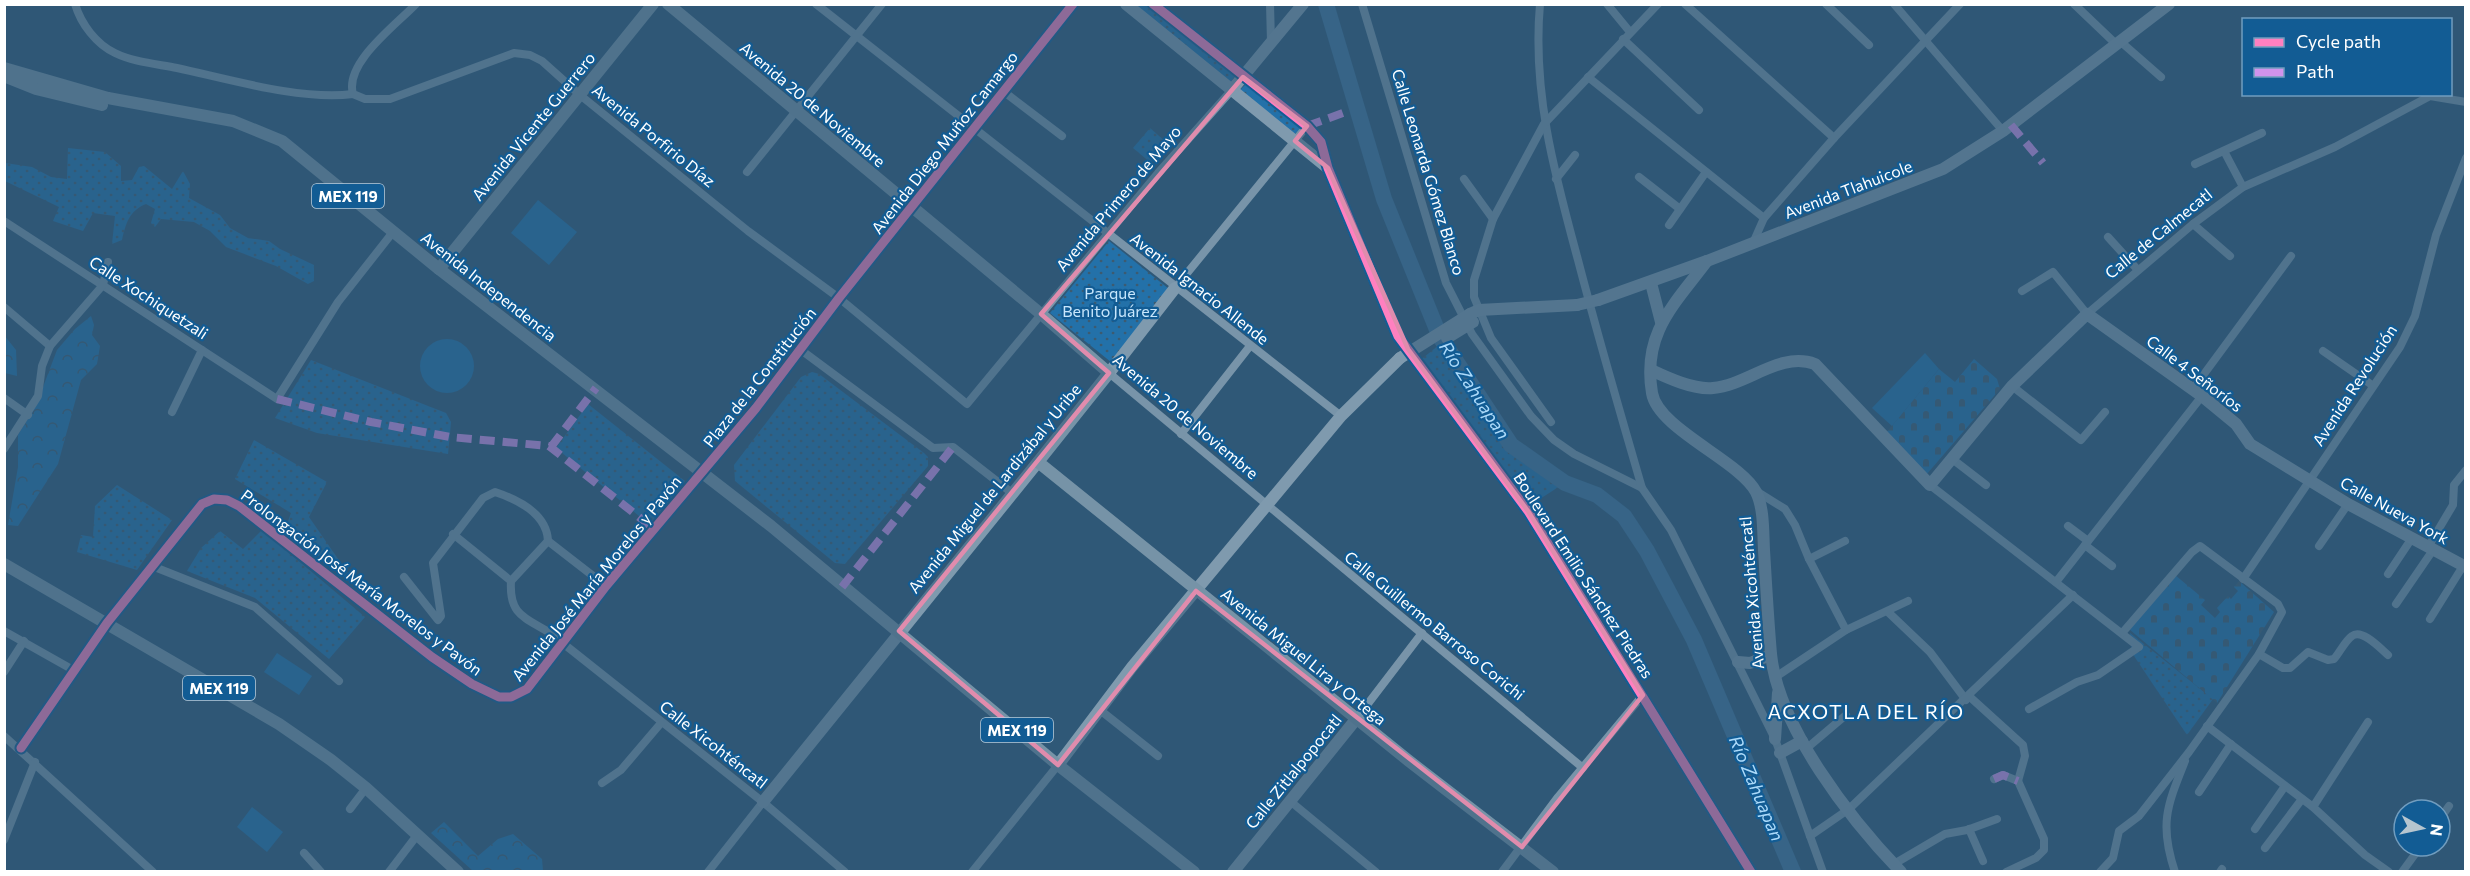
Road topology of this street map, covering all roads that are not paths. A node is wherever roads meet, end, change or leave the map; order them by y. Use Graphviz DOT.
graph roads {
  1 [pos="75,4"];
  2 [pos="416,4"];
  3 [pos="653,4"];
  4 [pos="668,4"];
  5 [pos="816,4"];
  6 [pos="882,4"];
  7 [pos="1073,4"];
  8 [pos="1126,4"];
  9 [pos="1153,4"];
  10 [pos="1270,4"];
  11 [pos="1304,4"];
  12 [pos="1362,4"];
  13 [pos="1540,4"];
  14 [pos="1607,4"];
  15 [pos="1658,4"];
  16 [pos="1685,4"];
  17 [pos="1826,4"];
  18 [pos="1894,4"];
  19 [pos="1960,4"];
  20 [pos="2074,4"];
  21 [pos="2169,4"];
  22 [pos="1626,36"];
  23 [pos="857,37"];
  24 [pos="1925,41"];
  25 [pos="1271,42"];
  26 [pos="2119,43"];
  27 [pos="1869,45"];
  28 [pos="4,68"];
  29 [pos="4,77"];
  30 [pos="1243,77"];
  31 [pos="1588,77"];
  32 [pos="2161,77"];
  33 [pos="1003,91"];
  34 [pos="1231,91"];
  35 [pos="353,94"];
  36 [pos="579,95"];
  37 [pos="2426,96"];
  38 [pos="2433,96"];
  39 [pos="2466,102"];
  40 [pos="1699,110"];
  41 [pos="797,113"];
  42 [pos="1544,124"];
  43 [pos="1308,126"];
  44 [pos="973,128"];
  45 [pos="254,129"];
  46 [pos="2003,131"];
  47 [pos="2262,133"];
  48 [pos="1062,136"];
  49 [pos="1834,138"];
  50 [pos="1295,141"];
  51 [pos="2224,152"];
  52 [pos="1575,155"];
  53 [pos="2466,158"];
  54 [pos="2195,164"];
  55 [pos="1328,168"];
  56 [pos="747,172"];
  57 [pos="1706,172"];
  58 [pos="1639,177"];
  59 [pos="1464,179"];
  60 [pos="1556,179"];
  61 [pos="2243,188"];
  62 [pos="911,207"];
  63 [pos="1680,209"];
  64 [pos="1764,218"];
  65 [pos="1493,219"];
  66 [pos="4,221"];
  67 [pos="2193,224"];
  68 [pos="1669,225"];
  69 [pos="393,232"];
  70 [pos="1110,235"];
  71 [pos="2108,237"];
  72 [pos="1753,244"];
  73 [pos="2230,256"];
  74 [pos="2291,256"];
  75 [pos="1707,261"];
  76 [pos="108,262"];
  77 [pos="439,269"];
  78 [pos="2137,269"];
  79 [pos="1651,282"];
  80 [pos="103,285"];
  81 [pos="1175,288"];
  82 [pos="2022,291"];
  83 [pos="839,298"];
  84 [pos="1588,303"];
  85 [pos="4,308"];
  86 [pos="1041,314"];
  87 [pos="2087,314"];
  88 [pos="1476,316"];
  89 [pos="1661,322"];
  90 [pos="50,346"];
  91 [pos="1250,346"];
  92 [pos="202,350"];
  93 [pos="801,350"];
  94 [pos="2323,351"];
  95 [pos="1651,370"];
  96 [pos="1109,373"];
  97 [pos="2372,385"];
  98 [pos="2012,386"];
  99 [pos="2197,392"];
  100 [pos="4,398"];
  101 [pos="967,404"];
  102 [pos="172,412"];
  103 [pos="2105,412"];
  104 [pos="28,415"];
  105 [pos="1341,416"];
  106 [pos="1551,422"];
  107 [pos="1181,434"];
  108 [pos="4,449"];
  109 [pos="1951,458"];
  110 [pos="1038,462"];
  111 [pos="2466,470"];
  112 [pos="702,474"];
  113 [pos="2309,481"];
  114 [pos="1930,485"];
  115 [pos="1986,485"];
  116 [pos="1642,488"];
  117 [pos="1755,491"];
  118 [pos="1012,493"];
  119 [pos="2348,504"];
  120 [pos="1268,506"];
  121 [pos="2068,526"];
  122 [pos="453,534"];
  123 [pos="2412,538"];
  124 [pos="548,541"];
  125 [pos="1845,541"];
  126 [pos="2086,543"];
  127 [pos="2319,546"];
  128 [pos="2430,548"];
  129 [pos="1809,559"];
  130 [pos="4,564"];
  131 [pos="153,566"];
  132 [pos="2112,566"];
  133 [pos="2464,567"];
  134 [pos="2388,574"];
  135 [pos="404,577"];
  136 [pos="2243,579"];
  137 [pos="511,581"];
  138 [pos="2056,582"];
  139 [pos="606,586"];
  140 [pos="1196,591"];
  141 [pos="2073,595"];
  142 [pos="1908,601"];
  143 [pos="2396,604"];
  144 [pos="1888,612"];
  145 [pos="2430,618"];
  146 [pos="106,623"];
  147 [pos="1846,630"];
  148 [pos="4,631"];
  149 [pos="899,631"];
  150 [pos="2123,632"];
  151 [pos="1422,633"];
  152 [pos="24,641"];
  153 [pos="562,643"];
  154 [pos="2259,654"];
  155 [pos="1771,655"];
  156 [pos="2388,655"];
  157 [pos="1737,662"];
  158 [pos="75,671"];
  159 [pos="4,672"];
  160 [pos="1774,678"];
  161 [pos="339,681"];
  162 [pos="1778,693"];
  163 [pos="1643,694"];
  164 [pos="511,697"];
  165 [pos="1968,698"];
  166 [pos="2029,709"];
  167 [pos="1100,710"];
  168 [pos="1846,716"];
  169 [pos="1357,718"];
  170 [pos="2368,722"];
  171 [pos="661,723"];
  172 [pos="2207,726"];
  173 [pos="4,736"];
  174 [pos="1775,739"];
  175 [pos="1805,744"];
  176 [pos="2231,744"];
  177 [pos="21,748"];
  178 [pos="2189,752"];
  179 [pos="1780,753"];
  180 [pos="1158,756"];
  181 [pos="35,762"];
  182 [pos="1058,765"];
  183 [pos="1583,768"];
  184 [pos="1994,779"];
  185 [pos="2018,781"];
  186 [pos="602,783"];
  187 [pos="2285,786"];
  188 [pos="366,788"];
  189 [pos="2199,792"];
  190 [pos="2302,799"];
  191 [pos="1290,801"];
  192 [pos="763,802"];
  193 [pos="2313,807"];
  194 [pos="350,809"];
  195 [pos="1849,809"];
  196 [pos="9,818"];
  197 [pos="1997,819"];
  198 [pos="1969,829"];
  199 [pos="2255,829"];
  200 [pos="418,834"];
  201 [pos="1810,836"];
  202 [pos="4,840"];
  203 [pos="1522,847"];
  204 [pos="2265,848"];
  205 [pos="304,853"];
  206 [pos="2413,858"];
  207 [pos="1983,861"];
  208 [pos="1898,868"];
  209 [pos="148,870"];
  210 [pos="973,871"];
  211 [pos="321,872"];
  212 [pos="389,872"];
  213 [pos="458,872"];
  214 [pos="708,872"];
  215 [pos="845,872"];
  216 [pos="1194,872"];
  217 [pos="1233,872"];
  218 [pos="1376,872"];
  219 [pos="1502,872"];
  220 [pos="1553,872"];
  221 [pos="1751,872"];
  222 [pos="1822,872"];
  223 [pos="2006,872"];
  224 [pos="2100,872"];
  225 [pos="2175,872"];
  226 [pos="2389,872"];
  227 [pos="2403,872"];
  1 -- 35 [label="street, Avenida Porfirio Díaz"];
  2 -- 35 [label="street"];
  3 -- 36 [label="main road, Avenida Vicente Guerrero"];
  4 -- 41 [label="main road, Avenida 20 de Noviembre"];
  5 -- 23 [label="street, Avenida Ignacio Allende"];
  6 -- 23 [label="street"];
  7 -- 33 [label="street, Avenida Diego Muñoz Camargo"];
  8 -- 34 [label="street"];
  9 -- 30 [label="street"];
  10 -- 25 [label="street"];
  11 -- 25 [label="street, Avenida Primero de Mayo"];
  12 -- 116 [label="street, Calle Leonarda Gómez Blanco"];
  13 -- 42 [label="street"];
  14 -- 22 [label="street"];
  15 -- 22 [label="street"];
  16 -- 49 [label="street"];
  17 -- 27 [label="street"];
  18 -- 24 [label="street"];
  19 -- 24 [label="street"];
  20 -- 26 [label="street"];
  21 -- 26 [label="street, Avenida Tlahuicole"];
  22 -- 31 [label="street"];
  22 -- 40 [label="street"];
  23 -- 41 [label="street"];
  23 -- 44 [label="street, Avenida Ignacio Allende"];
  24 -- 46 [label="street"];
  24 -- 49 [label="street"];
  25 -- 30 [label="street, Avenida Primero de Mayo"];
  26 -- 32 [label="street"];
  26 -- 46 [label="street, Avenida Tlahuicole"];
  28 -- 45 [label="main road, Avenida Independencia / MEX 119"];
  29 -- 45 [label="main road, Avenida Independencia / MEX 119"];
  30 -- 34 [label="street, Avenida Primero de Mayo"];
  30 -- 43 [label="street"];
  31 -- 42 [label="street"];
  31 -- 57 [label="street"];
  33 -- 44 [label="street, Avenida Diego Muñoz Camargo"];
  33 -- 48 [label="street"];
  34 -- 50 [label="street"];
  34 -- 70 [label="street, Avenida Primero de Mayo"];
  35 -- 36 [label="street, Avenida Porfirio Díaz"];
  36 -- 77 [label="main road, Avenida Vicente Guerrero"];
  36 -- 83 [label="street, Avenida Porfirio Díaz"];
  37 -- 61 [label="street, Calle de Calmecatl"];
  38 -- 39 [label="street, Calle de Calmecatl"];
  41 -- 56 [label="street"];
  41 -- 62 [label="main road, Avenida 20 de Noviembre"];
  42 -- 60 [label="street"];
  42 -- 65 [label="street"];
  43 -- 50 [label="street, Avenida Miguel de Lardizábal y Uribe"];
  43 -- 55 [label="street, Boulevard Emilio Sánchez Piedras"];
  44 -- 62 [label="street, Avenida Diego Muñoz Camargo"];
  44 -- 70 [label="street, Avenida Ignacio Allende"];
  45 -- 69 [label="main road, Avenida Independencia / MEX 119"];
  46 -- 72 [label="street, Avenida Tlahuicole"];
  47 -- 51 [label="street"];
  49 -- 64 [label="street"];
  50 -- 55 [label="street"];
  50 -- 81 [label="street, Avenida Miguel de Lardizábal y Uribe"];
  51 -- 54 [label="street"];
  51 -- 61 [label="street"];
  52 -- 60 [label="street"];
  53 -- 97 [label="street, Avenida Revolución"];
  55 -- 163 [label="street, Boulevard Emilio Sánchez Piedras"];
  57 -- 63 [label="street"];
  57 -- 64 [label="street"];
  58 -- 63 [label="street"];
  59 -- 65 [label="street"];
  60 -- 84 [label="street"];
  61 -- 67 [label="street, Calle de Calmecatl"];
  62 -- 83 [label="street, Avenida Diego Muñoz Camargo"];
  62 -- 86 [label="main road, Avenida 20 de Noviembre"];
  63 -- 68 [label="street"];
  64 -- 72 [label="street"];
  65 -- 88 [label="street"];
  66 -- 80 [label="street, Calle Xochiquetzali"];
  67 -- 73 [label="street"];
  67 -- 78 [label="street, Calle de Calmecatl"];
  69 -- 77 [label="main road, Avenida Independencia / MEX 119"];
  69 -- 92 [label="street, Calle Xochiquetzali"];
  70 -- 81 [label="street, Avenida Ignacio Allende"];
  70 -- 86 [label="street, Avenida Primero de Mayo"];
  71 -- 78 [label="street"];
  72 -- 75 [label="street, Avenida Tlahuicole"];
  74 -- 99 [label="street"];
  75 -- 79 [label="street, Avenida Tlahuicole"];
  75 -- 89 [label="street"];
  76 -- 80 [label="street"];
  77 -- 112 [label="main road, Avenida Independencia / MEX 119"];
  78 -- 87 [label="street, Calle de Calmecatl"];
  79 -- 84 [label="street, Avenida Tlahuicole"];
  79 -- 89 [label="street"];
  80 -- 90 [label="street"];
  80 -- 92 [label="street, Calle Xochiquetzali"];
  81 -- 91 [label="street, Avenida Ignacio Allende"];
  81 -- 96 [label="street, Avenida Miguel de Lardizábal y Uribe"];
  82 -- 87 [label="street"];
  83 -- 93 [label="street, Plaza de la Constitución"];
  83 -- 101 [label="street, Avenida Porfirio Díaz"];
  84 -- 88 [label="street, Avenida Tlahuicole"];
  84 -- 116 [label="street"];
  85 -- 90 [label="street"];
  86 -- 96 [label="main road, Avenida 20 de Noviembre"];
  86 -- 101 [label="street, Avenida Primero de Mayo"];
  87 -- 98 [label="street, Calle de Calmecatl"];
  87 -- 99 [label="street, Calle 4 Señoríos"];
  88 -- 105 [label="street, bridge"];
  88 -- 106 [label="street"];
  89 -- 95 [label="street"];
  90 -- 104 [label="street"];
  91 -- 105 [label="street, Avenida Ignacio Allende"];
  91 -- 107 [label="street"];
  92 -- 102 [label="street"];
  93 -- 112 [label="street, Plaza de la Constitución"];
  93 -- 118 [label="street, Plaza de la Constitución"];
  94 -- 97 [label="street"];
  95 -- 114 [label="street"];
  95 -- 117 [label="street"];
  96 -- 107 [label="street, Avenida 20 de Noviembre"];
  96 -- 110 [label="main road, Avenida Miguel de Lardizábal y Uribe"];
  97 -- 113 [label="street, Avenida Revolución"];
  98 -- 103 [label="street"];
  98 -- 109 [label="street, Calle de Calmecatl"];
  99 -- 113 [label="street, Calle 4 Señoríos"];
  99 -- 126 [label="street"];
  100 -- 104 [label="street"];
  104 -- 108 [label="street"];
  105 -- 120 [label="street"];
  107 -- 120 [label="street, Avenida 20 de Noviembre"];
  109 -- 114 [label="street, Calle de Calmecatl"];
  109 -- 115 [label="street"];
  110 -- 118 [label="street, Avenida Miguel de Lardizábal y Uribe"];
  110 -- 140 [label="main road, Avenida Miguel Lira y Ortega"];
  111 -- 128 [label="street"];
  112 -- 139 [label="street, Avenida José María Morelos y Pavón"];
  112 -- 149 [label="main road, MEX 119"];
  113 -- 119 [label="street, Calle Nueva York"];
  113 -- 136 [label="street, Avenida Revolución"];
  114 -- 138 [label="street"];
  116 -- 157 [label="street, Calle Leonarda Gómez Blanco"];
  117 -- 129 [label="street"];
  117 -- 155 [label="street, Avenida Xicohténcatl"];
  118 -- 149 [label="street, Avenida Miguel de Lardizábal y Uribe"];
  119 -- 123 [label="street, Calle Nueva York"];
  119 -- 127 [label="street"];
  120 -- 140 [label="street"];
  120 -- 151 [label="street, Calle Guillermo Barroso Corichi"];
  121 -- 126 [label="street"];
  122 -- 124 [label="street"];
  122 -- 135 [label="street"];
  122 -- 137 [label="street"];
  123 -- 128 [label="street, Calle Nueva York"];
  123 -- 134 [label="street"];
  124 -- 137 [label="street"];
  124 -- 139 [label="street"];
  125 -- 129 [label="street"];
  126 -- 132 [label="street"];
  126 -- 138 [label="street"];
  128 -- 133 [label="street, Calle Nueva York"];
  128 -- 143 [label="street"];
  129 -- 147 [label="street"];
  130 -- 146 [label="main road, MEX 119"];
  131 -- 146 [label="street, Prolongación José María Morelos y Pavón"];
  131 -- 161 [label="street"];
  131 -- 164 [label="street, Prolongación José María Morelos y Pavón"];
  133 -- 145 [label="street"];
  136 -- 150 [label="street"];
  136 -- 154 [label="street"];
  137 -- 153 [label="street, Calle Xicohténcatl"];
  138 -- 141 [label="street"];
  139 -- 153 [label="street, Avenida José María Morelos y Pavón"];
  140 -- 167 [label="street"];
  140 -- 169 [label="main road, Avenida Miguel Lira y Ortega"];
  141 -- 150 [label="street"];
  141 -- 165 [label="street"];
  142 -- 144 [label="street"];
  144 -- 147 [label="street"];
  144 -- 165 [label="street"];
  146 -- 158 [label="street, Prolongación José María Morelos y Pavón"];
  146 -- 188 [label="main road, MEX 119"];
  147 -- 160 [label="street"];
  148 -- 152 [label="street"];
  149 -- 182 [label="main road, MEX 119"];
  149 -- 192 [label="street, Avenida Miguel de Lardizábal y Uribe"];
  150 -- 166 [label="street"];
  151 -- 169 [label="street, Calle Zitlalpopocatl"];
  151 -- 183 [label="street, Calle Guillermo Barroso Corichi"];
  152 -- 158 [label="street"];
  152 -- 159 [label="street"];
  153 -- 164 [label="street, Avenida José María Morelos y Pavón"];
  153 -- 171 [label="street, Calle Xicohténcatl"];
  154 -- 156 [label="street"];
  154 -- 172 [label="street"];
  155 -- 157 [label="street"];
  155 -- 160 [label="street, Avenida Xicohténcatl"];
  157 -- 174 [label="street, Calle Leonarda Gómez Blanco"];
  158 -- 177 [label="street, Prolongación José María Morelos y Pavón"];
  160 -- 162 [label="street, Avenida Xicohténcatl"];
  162 -- 174 [label="street"];
  162 -- 175 [label="street, Avenida Xicohténcatl"];
  163 -- 183 [label="street"];
  163 -- 221 [label="street, Boulevard Emilio Sánchez Piedras"];
  165 -- 185 [label="street"];
  165 -- 195 [label="street"];
  167 -- 180 [label="street"];
  167 -- 182 [label="street"];
  168 -- 175 [label="street"];
  169 -- 191 [label="street, Calle Zitlalpopocatl"];
  169 -- 203 [label="main road, Avenida Miguel Lira y Ortega"];
  170 -- 193 [label="street"];
  171 -- 186 [label="street"];
  171 -- 192 [label="street, Calle Xicohténcatl"];
  172 -- 176 [label="street"];
  172 -- 178 [label="street"];
  173 -- 177 [label="street"];
  174 -- 179 [label="street, Calle Leonarda Gómez Blanco"];
  175 -- 179 [label="street"];
  175 -- 195 [label="street, Avenida Xicohténcatl"];
  176 -- 187 [label="street"];
  176 -- 189 [label="street"];
  177 -- 181 [label="street"];
  178 -- 224 [label="street"];
  178 -- 225 [label="street"];
  179 -- 201 [label="street, Calle Leonarda Gómez Blanco"];
  181 -- 196 [label="street"];
  181 -- 209 [label="street"];
  182 -- 210 [label="street"];
  182 -- 216 [label="main road, MEX 119"];
  183 -- 203 [label="street"];
  184 -- 185 [label="street"];
  185 -- 223 [label="street"];
  187 -- 190 [label="street"];
  187 -- 199 [label="street"];
  188 -- 194 [label="street"];
  188 -- 200 [label="main road, MEX 119"];
  190 -- 193 [label="street"];
  190 -- 204 [label="street"];
  191 -- 217 [label="street, Calle Zitlalpopocatl"];
  191 -- 218 [label="street"];
  192 -- 214 [label="street, Avenida Miguel de Lardizábal y Uribe"];
  192 -- 215 [label="street, Calle Xicohténcatl"];
  193 -- 226 [label="street"];
  195 -- 201 [label="street"];
  195 -- 208 [label="street, Avenida Xicohténcatl"];
  196 -- 202 [label="street"];
  197 -- 198 [label="street"];
  198 -- 207 [label="street"];
  198 -- 208 [label="street"];
  200 -- 212 [label="street"];
  200 -- 213 [label="main road, MEX 119"];
  201 -- 222 [label="street, Calle Leonarda Gómez Blanco"];
  203 -- 219 [label="street"];
  203 -- 220 [label="main road, Avenida Miguel Lira y Ortega"];
  205 -- 211 [label="street"];
  206 -- 227 [label="street"];
}
